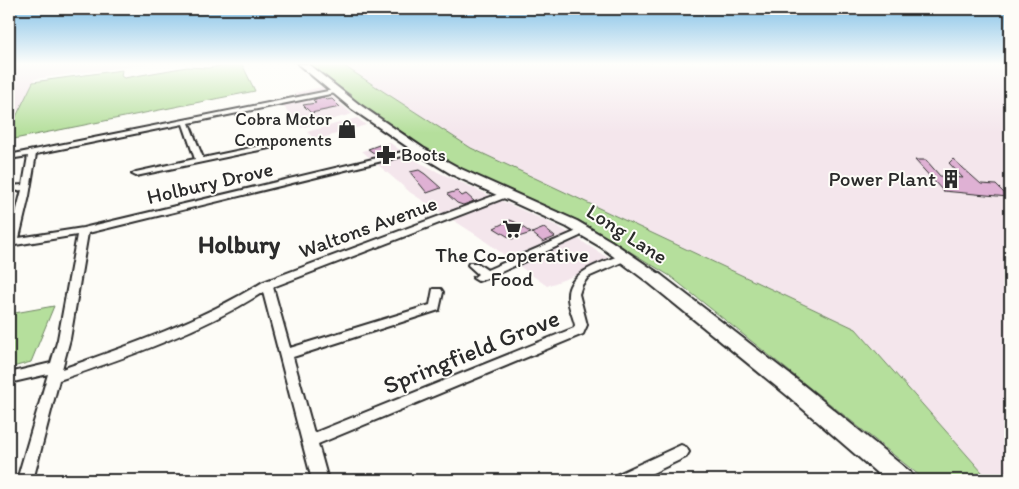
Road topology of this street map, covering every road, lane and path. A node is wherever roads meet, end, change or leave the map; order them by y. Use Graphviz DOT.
graph roads {
  1 [pos="332,87"];
  2 [pos="338,91"];
  3 [pos="186,123"];
  4 [pos="269,146"];
  5 [pos="418,150"];
  6 [pos="32,154"];
  7 [pos="9,157"];
  8 [pos="200,161"];
  9 [pos="136,174"];
  10 [pos="26,187"];
  11 [pos="9,189"];
  12 [pos="504,195"];
  13 [pos="83,231"];
  14 [pos="577,234"];
  15 [pos="11,243"];
  16 [pos="625,258"];
  17 [pos="473,265"];
  18 [pos="267,285"];
  19 [pos="437,292"];
  20 [pos="287,354"];
  21 [pos="55,372"];
  22 [pos="9,378"];
  23 [pos="310,440"];
  24 [pos="681,452"];
  25 [pos="25,480"];
  26 [pos="320,480"];
  27 [pos="622,480"];
  28 [pos="902,480"];
  1 -- 2 [label="main road, Long Lane"];
  2 -- 3 [label="street"];
  2 -- 5 [label="main road, Long Lane"];
  3 -- 6 [label="street"];
  3 -- 8 [label="street"];
  4 -- 8 [label="street"];
  5 -- 12 [label="main road, Long Lane"];
  5 -- 13 [label="street, Holbury Drove"];
  6 -- 7 [label="street"];
  6 -- 10 [label="street"];
  8 -- 9 [label="street"];
  10 -- 11 [label="street"];
  10 -- 15 [label="street"];
  12 -- 16 [label="main road, Long Lane"];
  12 -- 18 [label="street, Waltons Avenue"];
  13 -- 15 [label="street, Holbury Drove"];
  13 -- 21 [label="street"];
  14 -- 17 [label="street"];
  16 -- 23 [label="street, Springfield Grove"];
  16 -- 28 [label="main road, Long Lane"];
  18 -- 20 [label="street"];
  18 -- 21 [label="street, Waltons Avenue"];
  19 -- 20 [label="street"];
  20 -- 23 [label="street"];
  21 -- 22 [label="street, Waltons Avenue"];
  21 -- 25 [label="street"];
  23 -- 26 [label="street"];
  24 -- 27 [label="street"];
}
